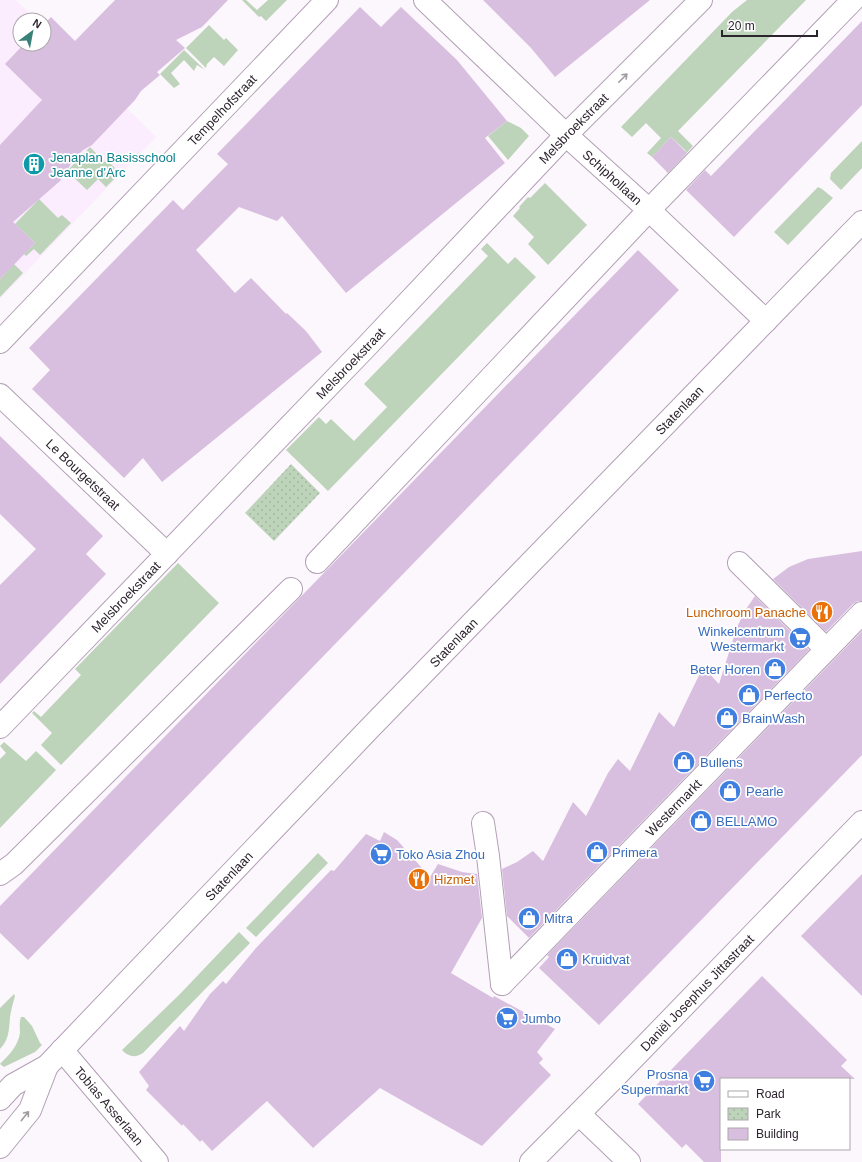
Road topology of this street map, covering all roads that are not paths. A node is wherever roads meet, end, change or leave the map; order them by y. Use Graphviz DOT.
graph roads {
  1 [pos="327,0"];
  2 [pos="425,0"];
  3 [pos="702,0"];
  4 [pos="853,0"];
  5 [pos="566,135"];
  6 [pos="649,210"];
  7 [pos="862,222"];
  8 [pos="766,321"];
  9 [pos="0,342"];
  10 [pos="0,395"];
  11 [pos="167,554"];
  12 [pos="317,562"];
  13 [pos="739,563"];
  14 [pos="291,589"];
  15 [pos="862,613"];
  16 [pos="826,649"];
  17 [pos="0,727"];
  18 [pos="862,822"];
  19 [pos="483,823"];
  20 [pos="0,874"];
  21 [pos="62,1050"];
  22 [pos="47,1066"];
  23 [pos="0,1099"];
  24 [pos="579,1114"];
  25 [pos="0,1147"];
  26 [pos="157,1162"];
  27 [pos="531,1162"];
  28 [pos="629,1162"];
  1 -- 9 [label="street, Tempelhofstraat"];
  2 -- 5 [label="street, Schiphollaan"];
  5 -- 3 [label="street, Melsbroekstraat, one-way"];
  4 -- 6 [label="street"];
  5 -- 6 [label="street, Schiphollaan"];
  5 -- 11 [label="street, Melsbroekstraat"];
  6 -- 8 [label="street, Schiphollaan"];
  6 -- 12 [label="street"];
  7 -- 8 [label="street, Statenlaan"];
  8 -- 21 [label="street, Statenlaan"];
  10 -- 11 [label="street, Le Bourgetstraat"];
  11 -- 17 [label="street, Melsbroekstraat"];
  13 -- 16 [label="street"];
  14 -- 20 [label="street"];
  15 -- 16 [label="street, Westermarkt"];
  16 -- 19 [label="street, Westermarkt"];
  18 -- 24 [label="street, Daniël Josephus Jittastraat"];
  21 -- 22 [label="street, Statenlaan"];
  21 -- 26 [label="street, Tobias Asserlaan"];
  22 -- 23 [label="street, Statenlaan"];
  25 -- 22 [label="street, Statenlaan, one-way"];
  24 -- 27 [label="street, Daniël Josephus Jittastraat"];
  24 -- 28 [label="street"];
}
